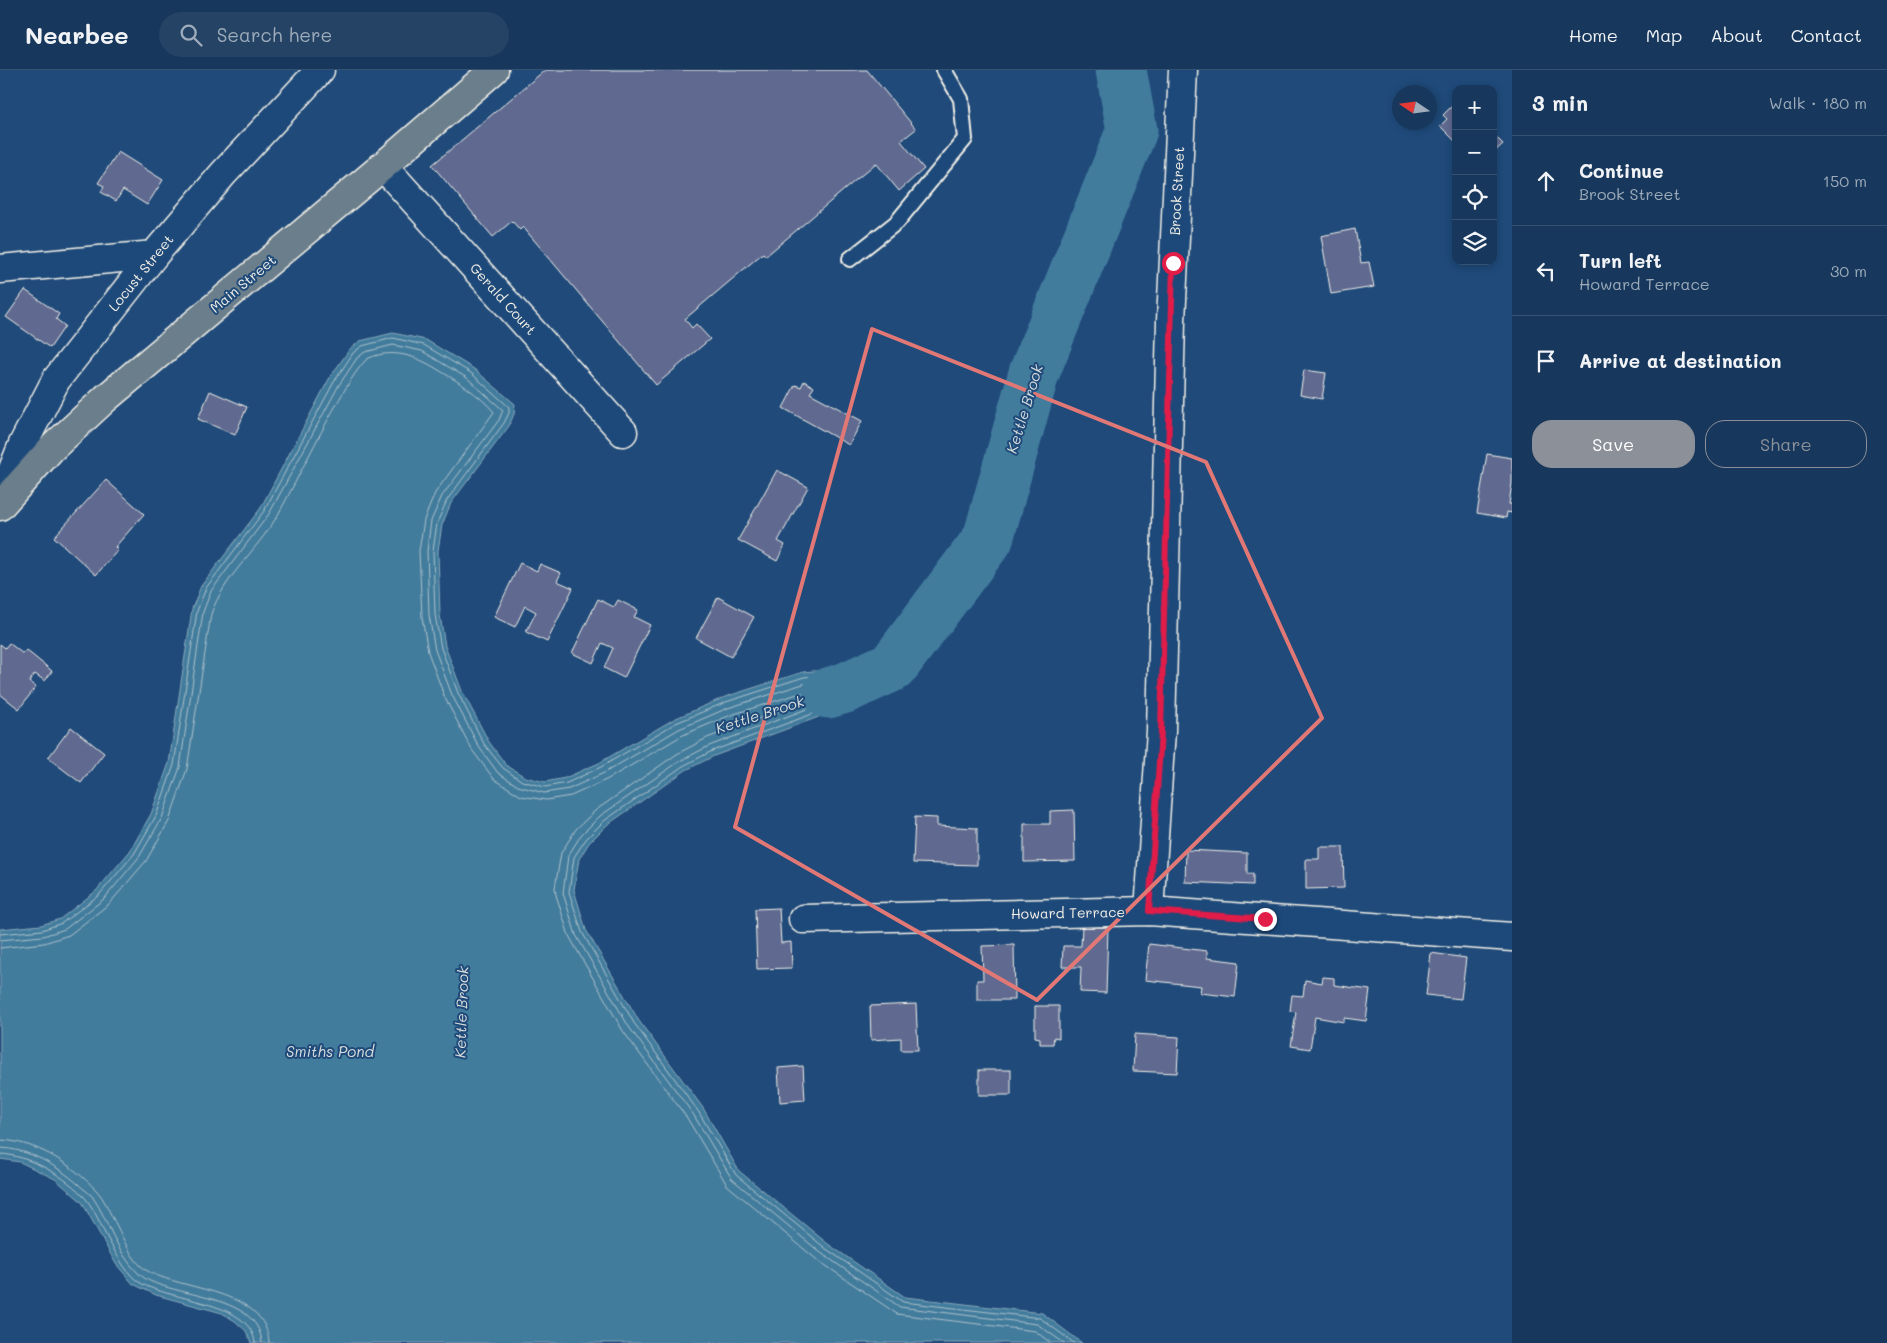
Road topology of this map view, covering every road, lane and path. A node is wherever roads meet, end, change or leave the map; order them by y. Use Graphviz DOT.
graph roads {
  1 [pos="320,70"];
  2 [pos="494,70"];
  3 [pos="944,70"];
  4 [pos="1183,70"];
  5 [pos="383,166"];
  6 [pos="154,255"];
  7 [pos="850,259"];
  8 [pos="0,268"];
  9 [pos="623,432"];
  10 [pos="0,502"];
  11 [pos="0,506"];
  12 [pos="1149,911"];
  13 [pos="803,919"];
  14 [pos="1512,936"];
  1 -- 6 [label="street, Locust Street"];
  2 -- 5 [label="highway, Main Street"];
  3 -- 7 [label="lane"];
  4 -- 12 [label="street, Brook Street"];
  5 -- 9 [label="street, Gerald Court"];
  5 -- 11 [label="highway, Main Street"];
  6 -- 8 [label="street"];
  6 -- 10 [label="street, Locust Street"];
  12 -- 13 [label="street, Howard Terrace"];
  12 -- 14 [label="street, Howard Terrace"];
}
